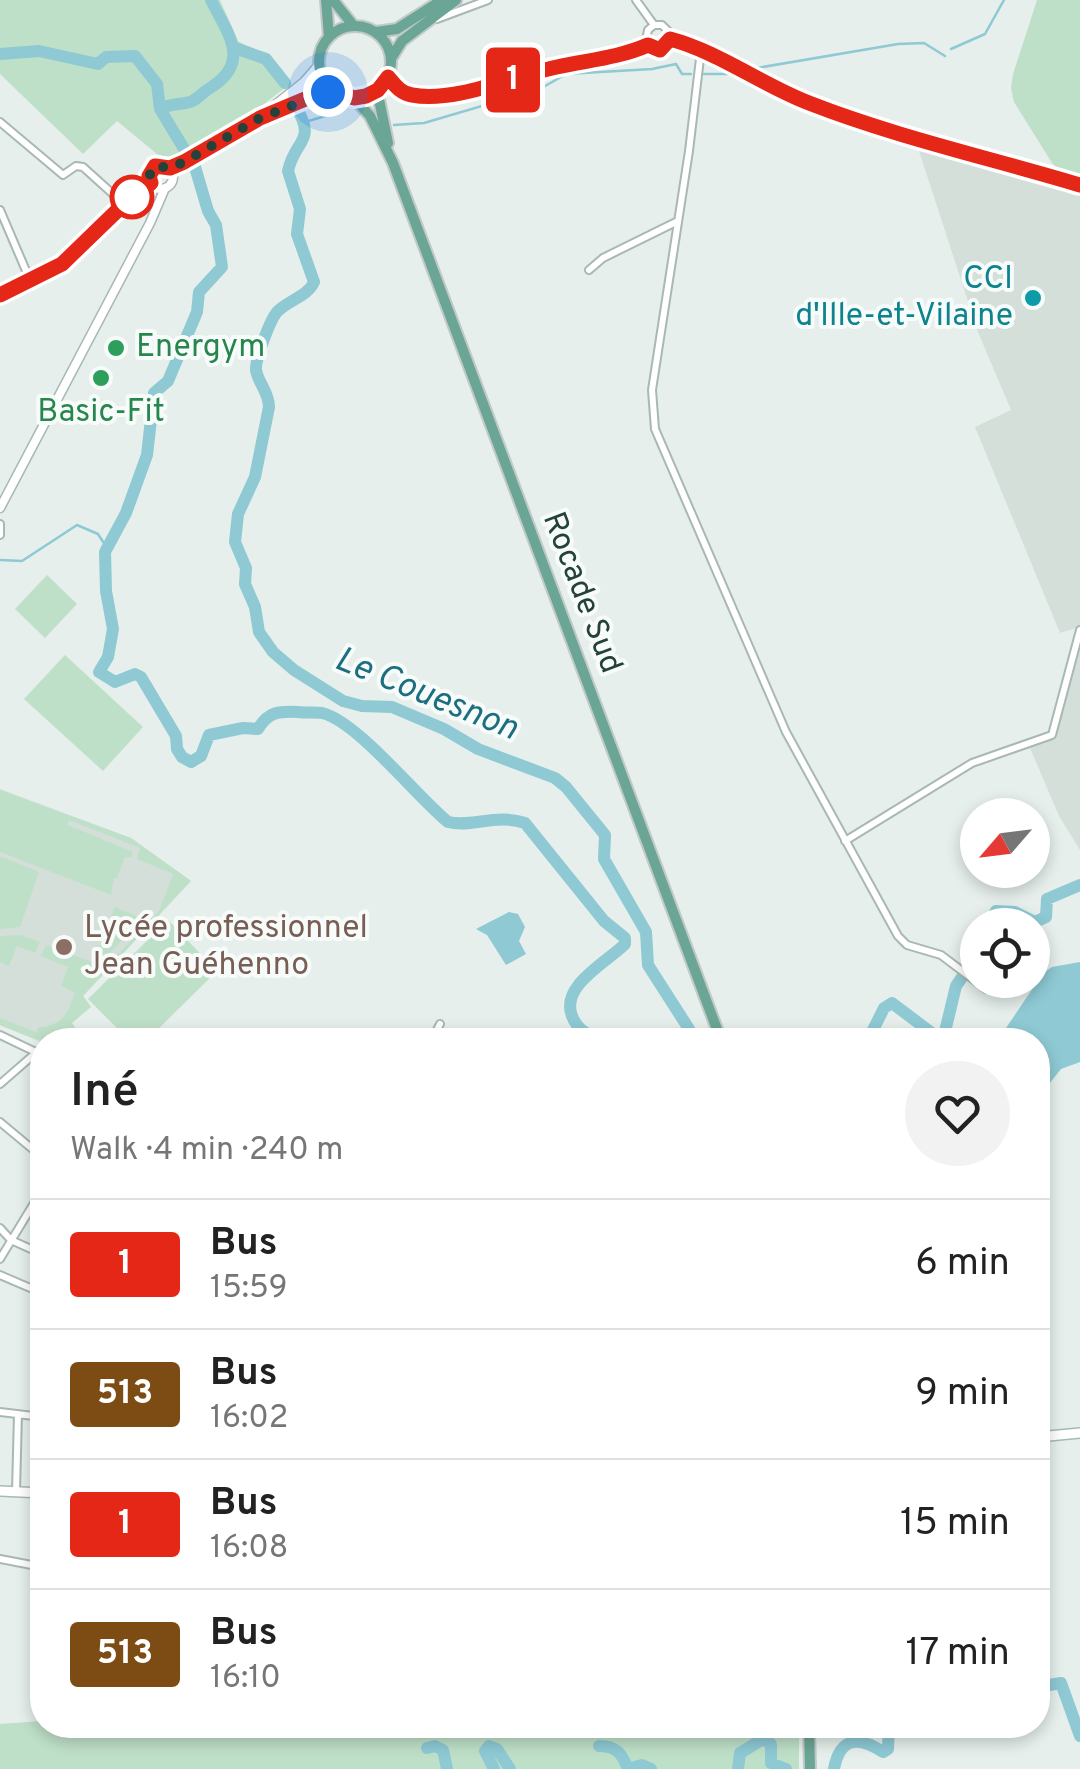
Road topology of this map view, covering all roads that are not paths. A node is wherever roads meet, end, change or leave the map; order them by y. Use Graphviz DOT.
graph roads {
  1 [pos="326,0"];
  2 [pos="333,0"];
  3 [pos="442,0"];
  4 [pos="456,0"];
  5 [pos="488,0"];
  6 [pos="636,0"];
  7 [pos="353,25"];
  8 [pos="654,25"];
  9 [pos="422,26"];
  10 [pos="376,32"];
  11 [pos="328,36"];
  12 [pos="670,39"];
  13 [pos="648,45"];
  14 [pos="701,50"];
  15 [pos="391,58"];
  16 [pos="319,65"];
  17 [pos="388,77"];
  18 [pos="333,90"];
  19 [pos="378,90"];
  20 [pos="354,98"];
  21 [pos="260,118"];
  22 [pos="0,122"];
  23 [pos="394,163"];
  24 [pos="171,170"];
  25 [pos="1080,185"];
  26 [pos="158,186"];
  27 [pos="124,204"];
  28 [pos="0,210"];
  29 [pos="677,221"];
  30 [pos="589,270"];
  31 [pos="30,280"];
  32 [pos="0,294"];
  33 [pos="0,486"];
  34 [pos="1,502"];
  35 [pos="0,524"];
  36 [pos="0,535"];
  37 [pos="1080,630"];
  38 [pos="846,841"];
  39 [pos="960,971"];
  40 [pos="440,1024"];
  41 [pos="438,1028"];
  42 [pos="717,1028"];
  43 [pos="0,1035"];
  44 [pos="30,1048"];
  45 [pos="30,1061"];
  46 [pos="0,1084"];
  47 [pos="0,1122"];
  48 [pos="30,1148"];
  49 [pos="30,1209"];
  50 [pos="0,1228"];
  51 [pos="11,1240"];
  52 [pos="30,1249"];
  53 [pos="0,1259"];
  54 [pos="0,1275"];
  55 [pos="30,1289"];
  56 [pos="0,1412"];
  57 [pos="18,1414"];
  58 [pos="30,1416"];
  59 [pos="1080,1433"];
  60 [pos="1050,1436"];
  61 [pos="0,1492"];
  62 [pos="16,1492"];
  63 [pos="30,1493"];
  64 [pos="0,1560"];
  65 [pos="30,1565"];
  66 [pos="810,1738"];
  67 [pos="810,1769"];
  1 -- 11 [label="main road"];
  2 -- 7 [label="main road"];
  3 -- 10 [label="main road"];
  4 -- 9 [label="main road"];
  5 -- 9 [label="street"];
  6 -- 8 [label="street"];
  7 -- 10 [label="main road"];
  7 -- 11 [label="main road"];
  8 -- 12 [label="street"];
  8 -- 13 [label="street"];
  9 -- 15 [label="main road"];
  10 -- 15 [label="main road"];
  11 -- 16 [label="main road"];
  12 -- 13 [label="street"];
  12 -- 14 [label="street"];
  13 -- 17 [label="street"];
  14 -- 25 [label="street"];
  14 -- 29 [label="street"];
  15 -- 17 [label="main road"];
  16 -- 18 [label="main road"];
  16 -- 21 [label="street"];
  17 -- 19 [label="main road"];
  18 -- 20 [label="main road"];
  18 -- 21 [label="street"];
  19 -- 20 [label="main road"];
  19 -- 23 [label="main road, Rocade Sud"];
  20 -- 23 [label="main road, Rocade Sud"];
  21 -- 24 [label="street"];
  22 -- 27 [label="street"];
  23 -- 42 [label="main road, Rocade Sud"];
  24 -- 26 [label="street"];
  24 -- 26 [label="street"];
  26 -- 27 [label="street"];
  26 -- 34 [label="street"];
  27 -- 31 [label="street"];
  28 -- 31 [label="street"];
  29 -- 30 [label="street"];
  29 -- 38 [label="street"];
  31 -- 32 [label="street"];
  33 -- 34 [label="street"];
  35 -- 36 [label="street"];
  37 -- 38 [label="street"];
  38 -- 39 [label="street"];
  40 -- 41 [label="street"];
  43 -- 44 [label="street"];
  45 -- 46 [label="street"];
  47 -- 48 [label="street"];
  49 -- 51 [label="street"];
  50 -- 51 [label="street"];
  51 -- 52 [label="street"];
  51 -- 53 [label="street"];
  54 -- 55 [label="street"];
  56 -- 57 [label="street"];
  57 -- 58 [label="street"];
  57 -- 62 [label="street"];
  59 -- 60 [label="main road"];
  61 -- 62 [label="main road"];
  62 -- 63 [label="main road"];
  64 -- 65 [label="street"];
  66 -- 67 [label="main road"];
}
